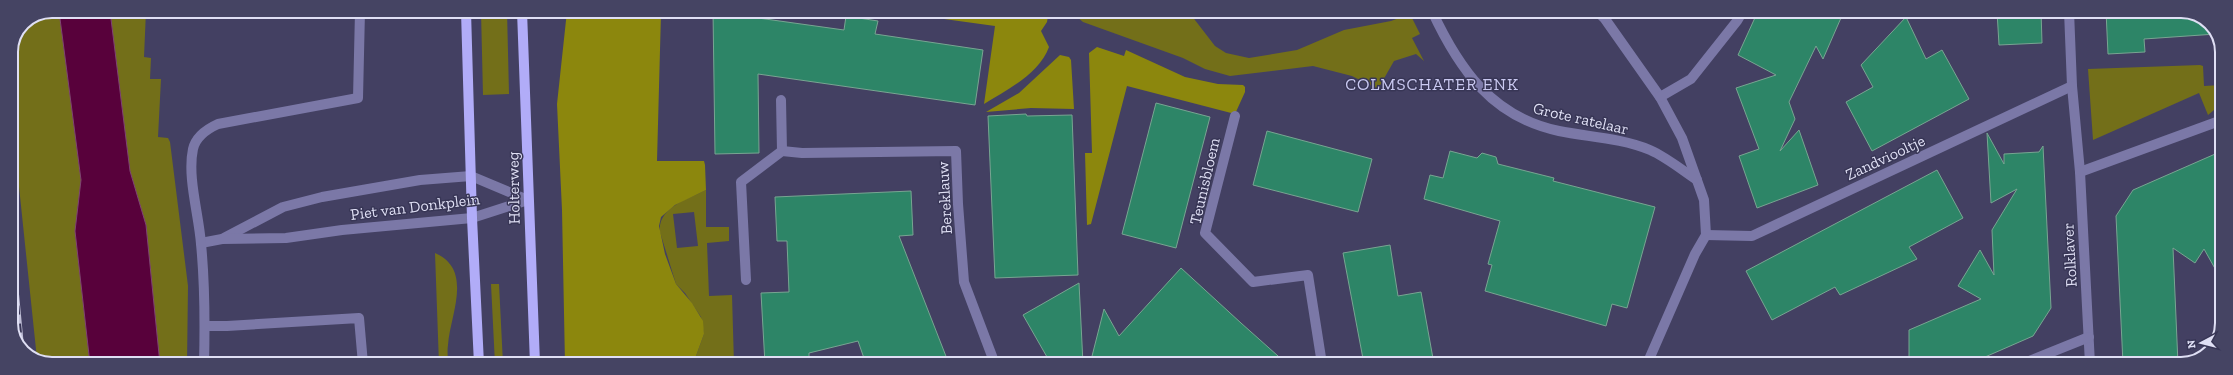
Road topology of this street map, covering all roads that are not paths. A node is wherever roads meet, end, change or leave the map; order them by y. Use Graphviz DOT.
graph roads {
  1 [pos="360,18"];
  2 [pos="466,18"];
  3 [pos="522,18"];
  4 [pos="1436,18"];
  5 [pos="1604,18"];
  6 [pos="1738,18"];
  7 [pos="2069,18"];
  8 [pos="2072,86"];
  9 [pos="1660,98"];
  10 [pos="781,100"];
  11 [pos="1235,116"];
  12 [pos="2215,123"];
  13 [pos="782,151"];
  14 [pos="2080,172"];
  15 [pos="470,176"];
  16 [pos="1696,180"];
  17 [pos="528,200"];
  18 [pos="472,218"];
  19 [pos="1706,235"];
  20 [pos="222,239"];
  21 [pos="201,243"];
  22 [pos="746,280"];
  23 [pos="205,326"];
  24 [pos="2089,337"];
  25 [pos="204,357"];
  26 [pos="363,357"];
  27 [pos="479,357"];
  28 [pos="535,357"];
  29 [pos="992,357"];
  30 [pos="1321,357"];
  31 [pos="1649,357"];
  32 [pos="2039,357"];
  33 [pos="2090,357"];
  1 -- 21 [label="street"];
  2 -- 15 [label="main road"];
  3 -- 17 [label="main road, Holterweg"];
  4 -- 16 [label="street, Grote ratelaar"];
  5 -- 9 [label="street"];
  6 -- 9 [label="street"];
  7 -- 8 [label="street, Rolklaver"];
  8 -- 14 [label="street, Rolklaver"];
  8 -- 19 [label="street, Zandviooltje"];
  9 -- 16 [label="street"];
  10 -- 13 [label="street"];
  11 -- 30 [label="street, Teunisbloem"];
  12 -- 14 [label="street"];
  13 -- 22 [label="street"];
  13 -- 29 [label="street, Bereklauw"];
  14 -- 24 [label="street, Rolklaver"];
  15 -- 17 [label="street, Piet van Donkplein"];
  15 -- 18 [label="main road"];
  15 -- 20 [label="street, Piet van Donkplein"];
  16 -- 19 [label="street"];
  17 -- 18 [label="street, Piet van Donkplein"];
  17 -- 28 [label="main road, Holterweg"];
  18 -- 20 [label="street, Piet van Donkplein"];
  18 -- 27 [label="main road"];
  19 -- 31 [label="street"];
  20 -- 21 [label="street, Piet van Donkplein"];
  21 -- 23 [label="street"];
  23 -- 25 [label="street"];
  23 -- 26 [label="street"];
  24 -- 32 [label="street"];
  24 -- 33 [label="street, Rolklaver"];
}
